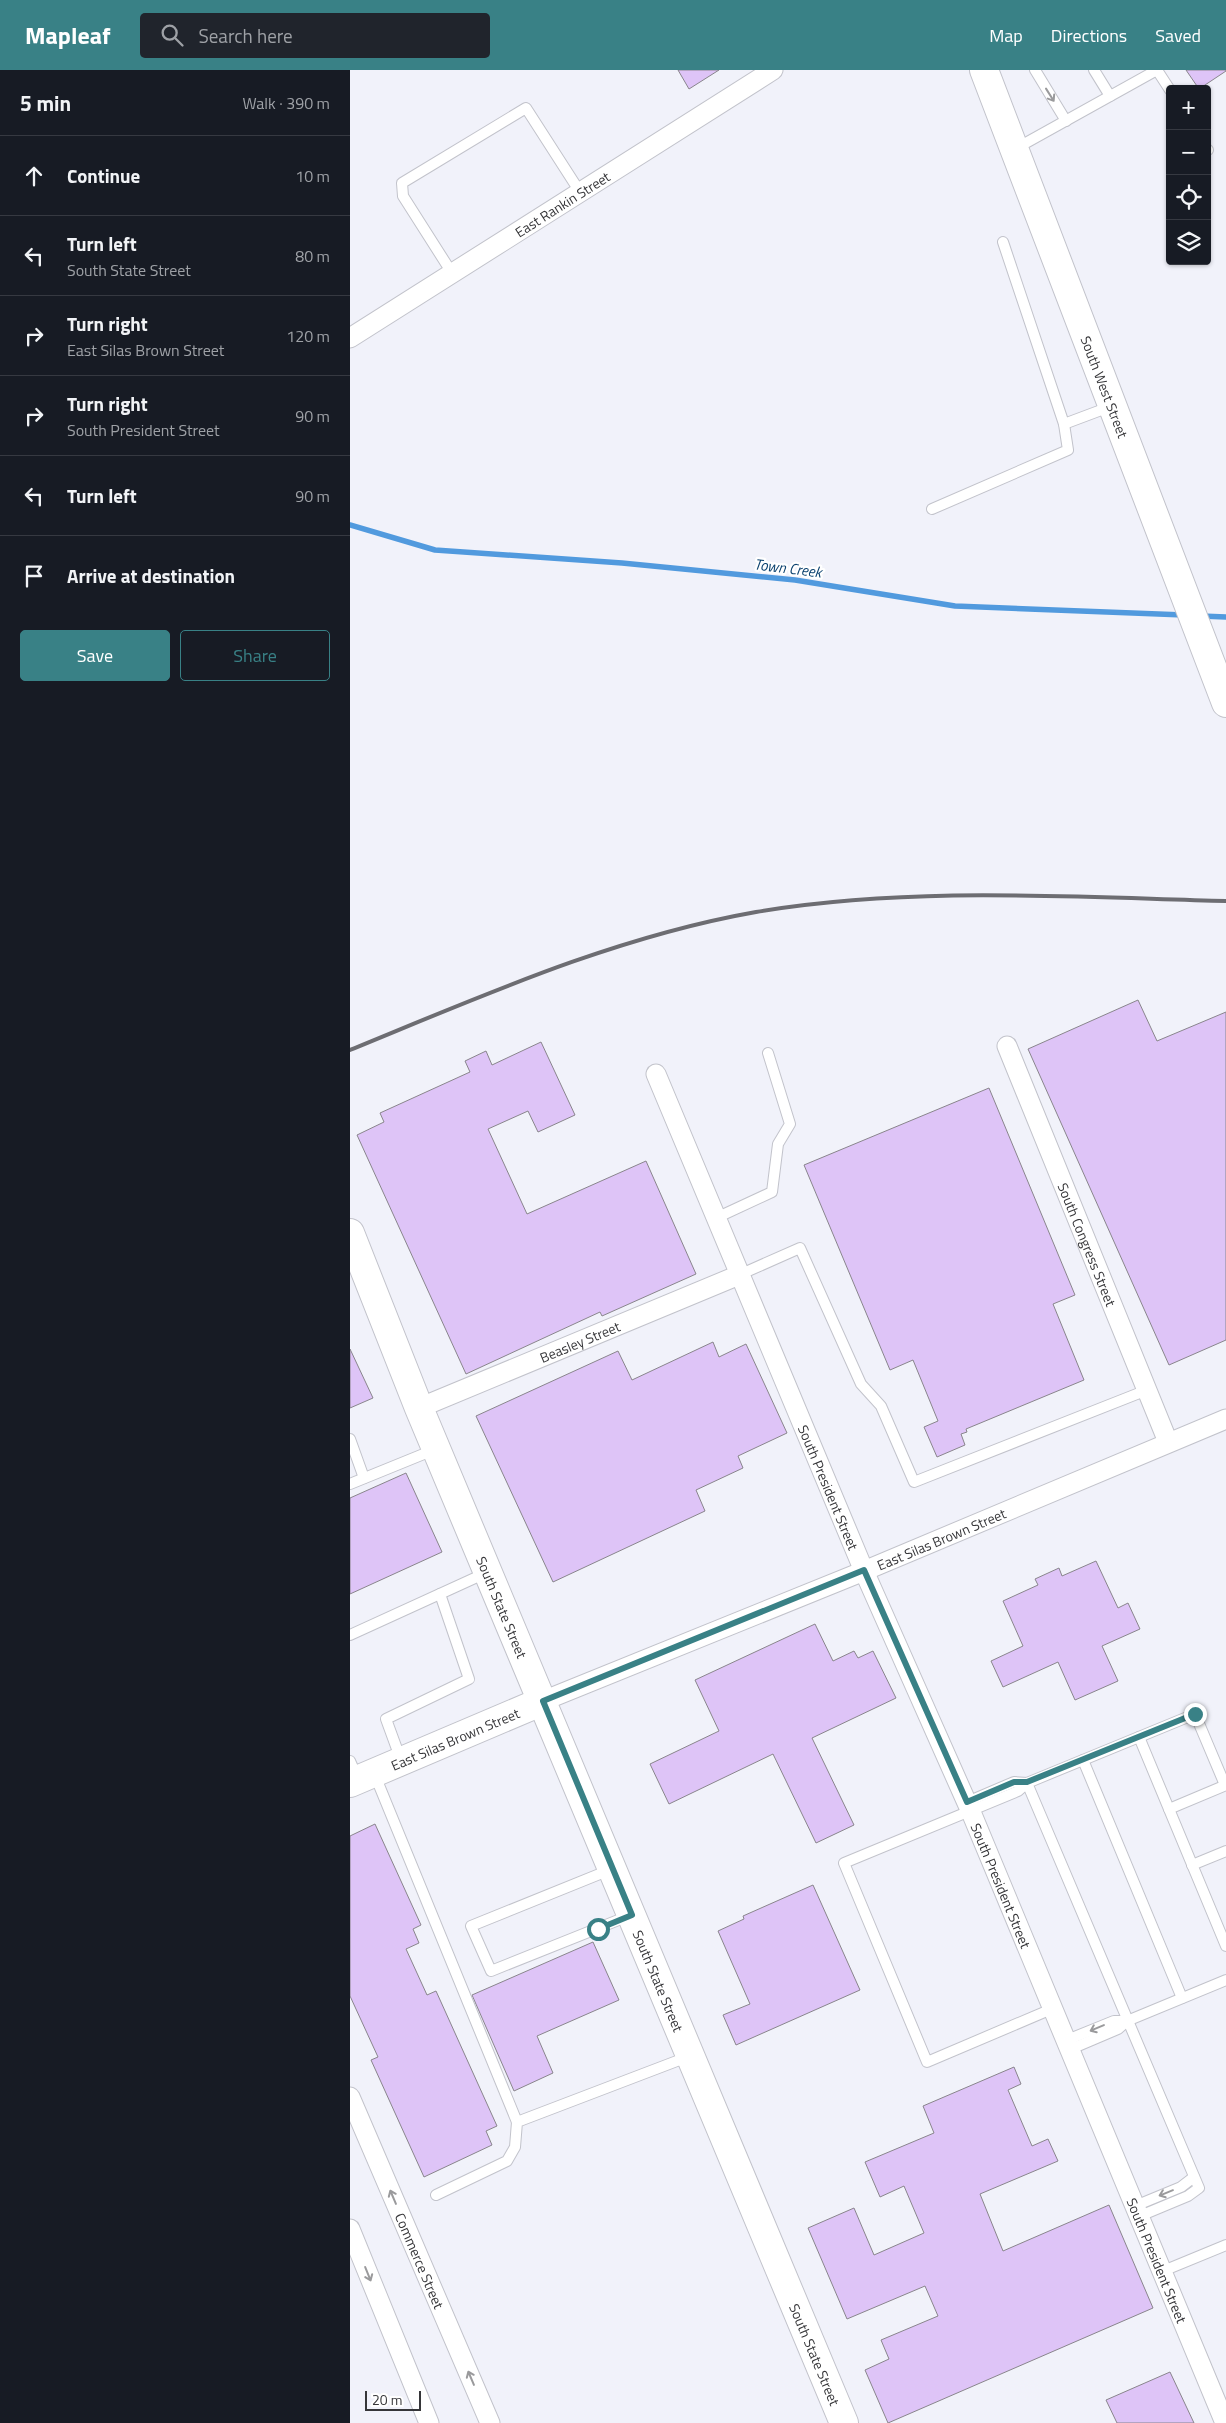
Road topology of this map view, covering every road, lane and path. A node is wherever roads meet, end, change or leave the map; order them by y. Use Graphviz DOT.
graph roads {
  1 [pos="773,70"];
  2 [pos="984,70"];
  3 [pos="1035,70"];
  4 [pos="1094,70"];
  5 [pos="1167,85"];
  6 [pos="1110,96"];
  7 [pos="1066,121"];
  8 [pos="1014,150"];
  9 [pos="580,192"];
  10 [pos="1003,242"];
  11 [pos="452,273"];
  12 [pos="350,338"];
  13 [pos="1113,406"];
  14 [pos="1064,424"];
  15 [pos="932,509"];
  16 [pos="1223,696"];
  17 [pos="1006,1046"];
  18 [pos="768,1053"];
  19 [pos="656,1074"];
  20 [pos="716,1218"];
  21 [pos="350,1233"];
  22 [pos="739,1275"];
  23 [pos="1146,1390"];
  24 [pos="419,1408"];
  25 [pos="1226,1419"];
  26 [pos="350,1439"];
  27 [pos="1168,1442"];
  28 [pos="436,1448"];
  29 [pos="364,1478"];
  30 [pos="350,1484"];
  31 [pos="864,1570"];
  32 [pos="488,1572"];
  33 [pos="440,1594"];
  34 [pos="350,1635"];
  35 [pos="543,1701"];
  36 [pos="1139,1737"];
  37 [pos="1083,1760"];
  38 [pos="401,1761"];
  39 [pos="358,1774"];
  40 [pos="1027,1782"];
  41 [pos="1225,1785"];
  42 [pos="969,1807"];
  43 [pos="1169,1809"];
  44 [pos="1226,1851"];
  45 [pos="1192,1865"];
  46 [pos="613,1869"];
  47 [pos="632,1915"];
  48 [pos="1226,1946"];
  49 [pos="1226,1980"];
  50 [pos="1182,1998"];
  51 [pos="1054,2008"];
  52 [pos="1127,2021"];
  53 [pos="1069,2045"];
  54 [pos="691,2056"];
  55 [pos="350,2097"];
  56 [pos="517,2122"];
  57 [pos="1194,2177"];
  58 [pos="436,2195"];
  59 [pos="1138,2211"];
  60 [pos="350,2229"];
  61 [pos="1226,2245"];
  62 [pos="1163,2272"];
  63 [pos="430,2423"];
  64 [pos="490,2423"];
  65 [pos="844,2423"];
  66 [pos="1226,2423"];
  1 -- 9 [label="street, East Rankin Street"];
  2 -- 8 [label="main road, South West Street"];
  3 -- 7 [label="lane, one-way"];
  4 -- 6 [label="lane"];
  5 -- 6 [label="lane"];
  6 -- 7 [label="lane"];
  7 -- 8 [label="lane"];
  8 -- 13 [label="main road, South West Street"];
  9 -- 11 [label="street, East Rankin Street"];
  9 -- 11 [label="lane"];
  10 -- 14 [label="lane"];
  11 -- 12 [label="street, East Rankin Street"];
  13 -- 14 [label="lane"];
  13 -- 16 [label="main road, South West Street"];
  14 -- 15 [label="lane"];
  17 -- 23 [label="street, South Congress Street"];
  18 -- 20 [label="lane"];
  19 -- 20 [label="street, South President Street"];
  20 -- 22 [label="street, South President Street"];
  21 -- 24 [label="main road, South State Street"];
  22 -- 23 [label="lane"];
  22 -- 24 [label="street, Beasley Street"];
  22 -- 31 [label="street, South President Street"];
  23 -- 27 [label="street, South Congress Street"];
  24 -- 28 [label="main road, South State Street"];
  25 -- 27 [label="street, East Silas Brown Street"];
  26 -- 29 [label="lane"];
  27 -- 31 [label="street, East Silas Brown Street"];
  28 -- 29 [label="lane"];
  28 -- 32 [label="main road, South State Street"];
  29 -- 30 [label="lane"];
  31 -- 35 [label="street, East Silas Brown Street"];
  31 -- 42 [label="street, South President Street"];
  32 -- 33 [label="lane"];
  32 -- 35 [label="main road, South State Street"];
  33 -- 34 [label="lane"];
  33 -- 38 [label="lane"];
  35 -- 38 [label="main road, East Silas Brown Street"];
  35 -- 46 [label="main road, South State Street"];
  36 -- 37 [label="lane"];
  36 -- 41 [label="lane"];
  36 -- 43 [label="lane"];
  37 -- 40 [label="lane"];
  37 -- 50 [label="lane"];
  38 -- 39 [label="main road, East Silas Brown Street"];
  39 -- 56 [label="lane"];
  40 -- 42 [label="lane"];
  40 -- 52 [label="lane"];
  41 -- 43 [label="lane"];
  42 -- 51 [label="street, South President Street"];
  42 -- 51 [label="lane"];
  43 -- 45 [label="lane"];
  44 -- 45 [label="lane"];
  45 -- 48 [label="lane"];
  46 -- 47 [label="main road, South State Street"];
  46 -- 47 [label="lane"];
  47 -- 54 [label="main road, South State Street"];
  49 -- 50 [label="lane"];
  50 -- 52 [label="lane"];
  51 -- 53 [label="street, South President Street"];
  52 -- 53 [label="lane"];
  52 -- 57 [label="lane"];
  53 -- 59 [label="street, South President Street"];
  54 -- 56 [label="lane"];
  54 -- 65 [label="main road, South State Street"];
  64 -- 55 [label="street, Commerce Street, one-way"];
  56 -- 58 [label="lane"];
  57 -- 59 [label="lane, one-way"];
  57 -- 59 [label="lane"];
  59 -- 62 [label="street, South President Street"];
  60 -- 63 [label="street, one-way"];
  61 -- 62 [label="lane"];
  62 -- 66 [label="street, South President Street"];
}
